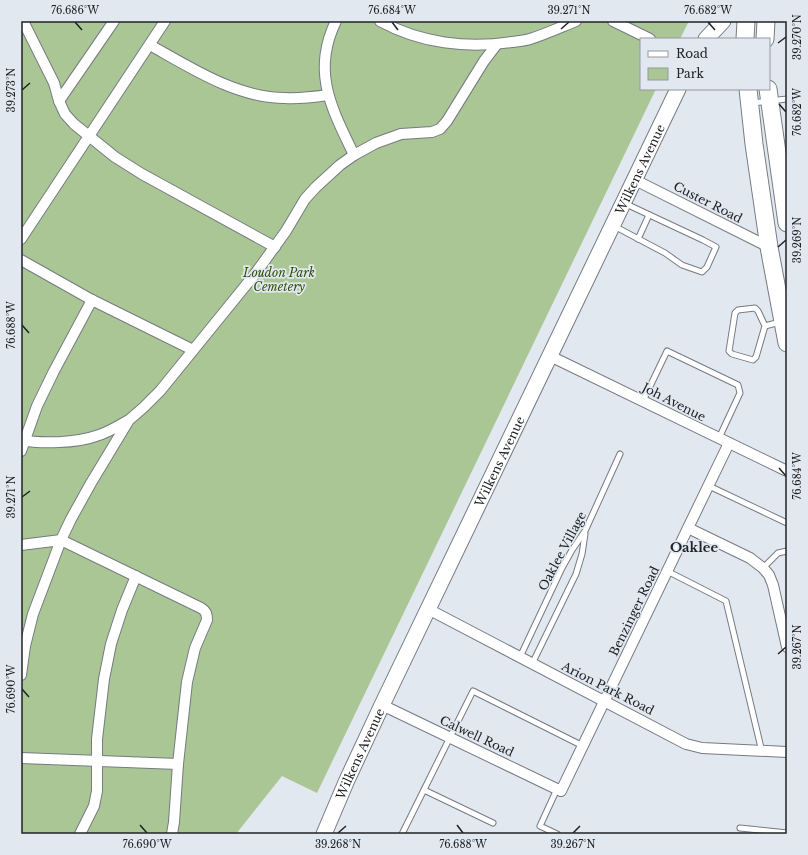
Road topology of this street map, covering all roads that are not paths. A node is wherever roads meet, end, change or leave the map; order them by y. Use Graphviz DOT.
graph roads {
  1 [pos="23,21"];
  2 [pos="114,21"];
  3 [pos="165,21"];
  4 [pos="336,21"];
  5 [pos="380,21"];
  6 [pos="576,21"];
  7 [pos="613,21"];
  8 [pos="708,21"];
  9 [pos="723,21"];
  10 [pos="746,21"];
  11 [pos="766,21"];
  12 [pos="648,38"];
  13 [pos="701,38"];
  14 [pos="707,38"];
  15 [pos="743,38"];
  16 [pos="765,38"];
  17 [pos="497,44"];
  18 [pos="150,45"];
  19 [pos="678,90"];
  20 [pos="328,95"];
  21 [pos="769,95"];
  22 [pos="749,96"];
  23 [pos="787,99"];
  24 [pos="59,101"];
  25 [pos="88,136"];
  26 [pos="354,155"];
  27 [pos="635,180"];
  28 [pos="624,203"];
  29 [pos="649,215"];
  30 [pos="787,223"];
  31 [pos="613,226"];
  32 [pos="21,239"];
  33 [pos="638,239"];
  34 [pos="275,247"];
  35 [pos="769,247"];
  36 [pos="21,260"];
  37 [pos="92,300"];
  38 [pos="782,321"];
  39 [pos="765,326"];
  40 [pos="787,343"];
  41 [pos="192,350"];
  42 [pos="550,356"];
  43 [pos="643,401"];
  44 [pos="129,420"];
  45 [pos="719,438"];
  46 [pos="23,440"];
  47 [pos="729,444"];
  48 [pos="21,450"];
  49 [pos="620,454"];
  50 [pos="787,471"];
  51 [pos="709,486"];
  52 [pos="787,524"];
  53 [pos="688,528"];
  54 [pos="585,531"];
  55 [pos="61,540"];
  56 [pos="21,545"];
  57 [pos="787,551"];
  58 [pos="763,568"];
  59 [pos="667,571"];
  60 [pos="136,576"];
  61 [pos="428,609"];
  62 [pos="787,647"];
  63 [pos="520,657"];
  64 [pos="532,664"];
  65 [pos="21,675"];
  66 [pos="604,701"];
  67 [pos="382,705"];
  68 [pos="450,738"];
  69 [pos="583,746"];
  70 [pos="762,752"];
  71 [pos="787,752"];
  72 [pos="21,758"];
  73 [pos="96,761"];
  74 [pos="178,764"];
  75 [pos="424,790"];
  76 [pos="559,790"];
  77 [pos="493,823"];
  78 [pos="740,828"];
  79 [pos="787,833"];
  80 [pos="80,834"];
  81 [pos="172,834"];
  82 [pos="324,834"];
  83 [pos="402,834"];
  84 [pos="557,834"];
  1 -- 24 [label="street"];
  2 -- 24 [label="street"];
  3 -- 18 [label="street"];
  4 -- 20 [label="street"];
  5 -- 17 [label="street"];
  6 -- 17 [label="street"];
  7 -- 12 [label="street"];
  8 -- 13 [label="main road"];
  9 -- 14 [label="main road"];
  10 -- 15 [label="main road"];
  11 -- 16 [label="main road"];
  17 -- 26 [label="street"];
  18 -- 20 [label="street"];
  18 -- 25 [label="street"];
  19 -- 27 [label="main road, Wilkens Avenue"];
  20 -- 26 [label="street"];
  21 -- 22 [label="lane"];
  21 -- 23 [label="lane"];
  21 -- 30 [label="main road"];
  22 -- 35 [label="main road"];
  24 -- 25 [label="street"];
  25 -- 32 [label="street"];
  25 -- 34 [label="street"];
  26 -- 34 [label="street"];
  27 -- 28 [label="main road, Wilkens Avenue"];
  27 -- 35 [label="street, Custer Road"];
  28 -- 29 [label="lane"];
  28 -- 31 [label="main road, Wilkens Avenue"];
  29 -- 33 [label="lane"];
  29 -- 33 [label="lane"];
  31 -- 33 [label="lane"];
  31 -- 42 [label="main road, Wilkens Avenue"];
  34 -- 41 [label="street"];
  35 -- 38 [label="main road"];
  36 -- 37 [label="street"];
  37 -- 41 [label="street"];
  37 -- 46 [label="street"];
  38 -- 39 [label="lane"];
  38 -- 40 [label="main road"];
  39 -- 39 [label="lane"];
  41 -- 44 [label="street"];
  42 -- 43 [label="street, Joh Avenue"];
  42 -- 61 [label="main road, Wilkens Avenue"];
  43 -- 45 [label="street, Joh Avenue"];
  43 -- 45 [label="lane"];
  44 -- 46 [label="street"];
  44 -- 55 [label="street"];
  45 -- 47 [label="street, Joh Avenue"];
  46 -- 48 [label="street"];
  47 -- 50 [label="street, Joh Avenue"];
  47 -- 51 [label="street, Benzinger Road"];
  49 -- 54 [label="lane, Oaklee Village"];
  51 -- 52 [label="lane"];
  51 -- 53 [label="street, Benzinger Road"];
  53 -- 58 [label="street"];
  53 -- 59 [label="street, Benzinger Road"];
  54 -- 63 [label="lane, Oaklee Village"];
  54 -- 64 [label="lane"];
  55 -- 56 [label="street"];
  55 -- 60 [label="street"];
  55 -- 65 [label="street"];
  57 -- 58 [label="lane"];
  58 -- 62 [label="street"];
  59 -- 66 [label="street, Benzinger Road"];
  59 -- 70 [label="lane"];
  60 -- 73 [label="street"];
  60 -- 74 [label="street"];
  61 -- 63 [label="street, Arion Park Road"];
  61 -- 67 [label="main road, Wilkens Avenue"];
  63 -- 64 [label="street, Arion Park Road"];
  64 -- 66 [label="street, Arion Park Road"];
  66 -- 69 [label="street, Benzinger Road"];
  66 -- 70 [label="street, Arion Park Road"];
  67 -- 68 [label="street, Calwell Road"];
  67 -- 82 [label="main road, Wilkens Avenue"];
  68 -- 69 [label="lane"];
  68 -- 75 [label="lane"];
  68 -- 76 [label="street, Calwell Road"];
  69 -- 76 [label="street, Benzinger Road"];
  70 -- 71 [label="street, Arion Park Road"];
  72 -- 73 [label="street"];
  73 -- 74 [label="street"];
  73 -- 80 [label="street"];
  74 -- 81 [label="street"];
  75 -- 77 [label="lane"];
  75 -- 83 [label="lane"];
  76 -- 84 [label="lane"];
  78 -- 79 [label="lane"];
}
